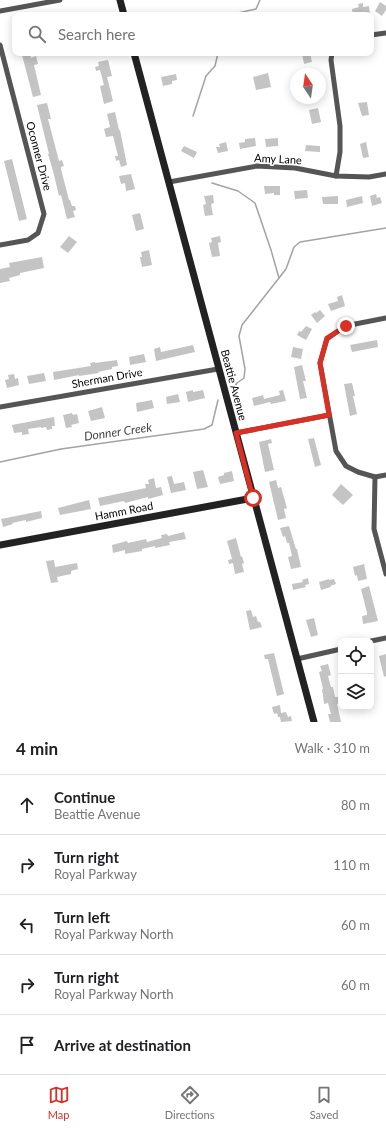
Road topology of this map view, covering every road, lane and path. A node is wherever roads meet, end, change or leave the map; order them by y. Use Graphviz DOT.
graph roads {
  1 [pos="60,0"];
  2 [pos="120,0"];
  3 [pos="0,11"];
  4 [pos="123,12"];
  5 [pos="386,33"];
  6 [pos="374,35"];
  7 [pos="0,44"];
  8 [pos="135,56"];
  9 [pos="332,56"];
  10 [pos="386,174"];
  11 [pos="336,176"];
  12 [pos="169,182"];
  13 [pos="0,245"];
  14 [pos="386,318"];
  15 [pos="218,369"];
  16 [pos="0,407"];
  17 [pos="329,415"];
  18 [pos="236,433"];
  19 [pos="386,475"];
  20 [pos="375,477"];
  21 [pos="253,498"];
  22 [pos="0,546"];
  23 [pos="386,574"];
  24 [pos="386,638"];
  25 [pos="374,640"];
  26 [pos="338,650"];
  27 [pos="297,660"];
  28 [pos="314,722"];
  1 -- 3 [label="street"];
  2 -- 4 [label="street"];
  5 -- 6 [label="street"];
  7 -- 13 [label="street, Oconner Drive"];
  8 -- 12 [label="street, Beattie Avenue"];
  9 -- 11 [label="street"];
  10 -- 11 [label="street, Amy Lane"];
  11 -- 12 [label="street, Amy Lane"];
  12 -- 15 [label="street, Beattie Avenue"];
  14 -- 17 [label="street"];
  15 -- 16 [label="street, Sherman Drive"];
  15 -- 18 [label="street, Beattie Avenue"];
  17 -- 18 [label="street"];
  17 -- 20 [label="street"];
  18 -- 21 [label="street, Beattie Avenue"];
  19 -- 20 [label="street"];
  20 -- 23 [label="street"];
  21 -- 22 [label="street, Hamm Road"];
  21 -- 27 [label="street, Beattie Avenue"];
  24 -- 25 [label="street"];
  26 -- 27 [label="street"];
  27 -- 28 [label="street, Beattie Avenue"];
}
